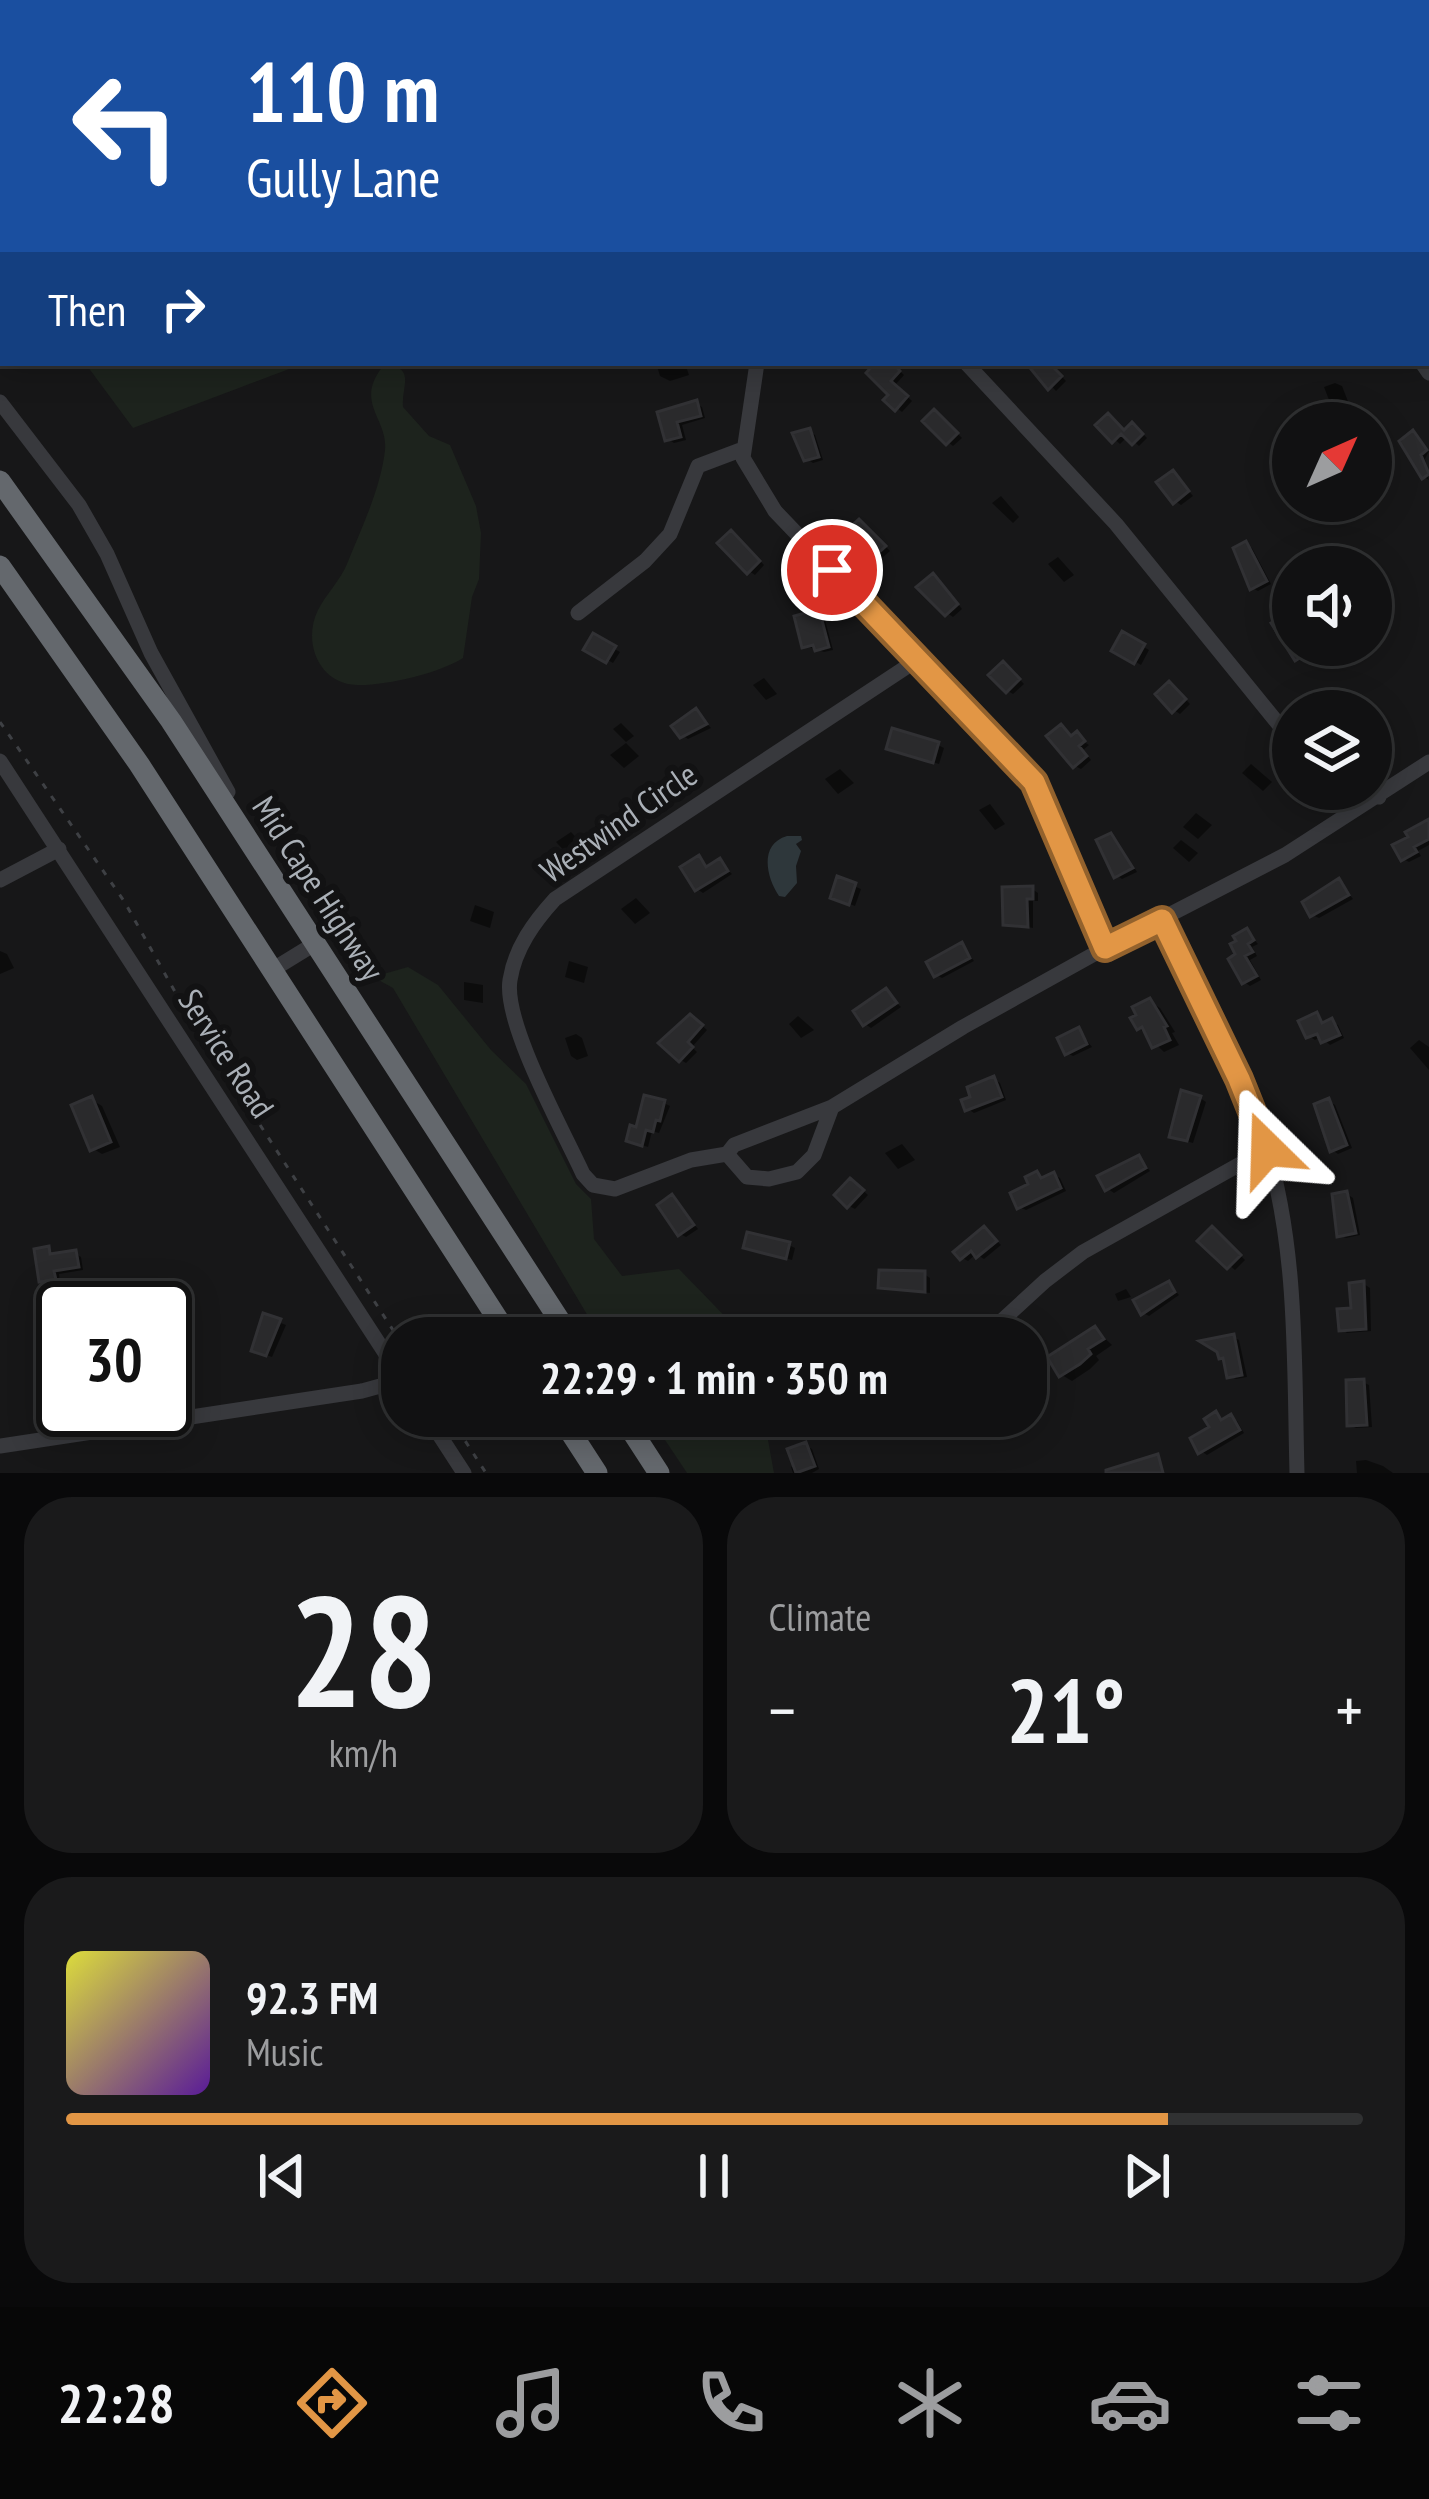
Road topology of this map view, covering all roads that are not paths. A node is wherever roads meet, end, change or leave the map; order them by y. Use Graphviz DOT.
graph roads {
  1 [pos="757,366"];
  2 [pos="969,366"];
  3 [pos="0,402"];
  4 [pos="743,449"];
  5 [pos="0,482"];
  6 [pos="0,566"];
  7 [pos="578,613"];
  8 [pos="917,660"];
  9 [pos="1272,716"];
  10 [pos="0,761"];
  11 [pos="1429,762"];
  12 [pos="1392,787"];
  13 [pos="1357,810"];
  14 [pos="255,848"];
  15 [pos="59,849"];
  16 [pos="0,880"];
  17 [pos="1162,920"];
  18 [pos="316,944"];
  19 [pos="1105,948"];
  20 [pos="272,970"];
  21 [pos="832,1107"];
  22 [pos="1267,1149"];
  23 [pos="727,1154"];
  24 [pos="496,1317"];
  25 [pos="558,1317"];
  26 [pos="1006,1317"];
  27 [pos="381,1347"];
  28 [pos="381,1385"];
  29 [pos="441,1437"];
  30 [pos="574,1437"];
  31 [pos="635,1437"];
  32 [pos="0,1446"];
  33 [pos="464,1473"];
  34 [pos="597,1473"];
  35 [pos="658,1473"];
  36 [pos="1297,1473"];
  1 -- 4 [label="street"];
  2 -- 9 [label="street"];
  3 -- 14 [label="street"];
  4 -- 7 [label="street"];
  4 -- 8 [label="street"];
  5 -- 14 [label="highway, Mid Cape Highway"];
  6 -- 20 [label="highway"];
  8 -- 19 [label="street"];
  8 -- 23 [label="street, Westwind Circle"];
  10 -- 15 [label="street, Service Road"];
  11 -- 12 [label="street, Westwind Circle"];
  13 -- 17 [label="street, Westwind Circle"];
  14 -- 18 [label="highway, Mid Cape Highway"];
  15 -- 16 [label="street"];
  15 -- 27 [label="street, Service Road"];
  17 -- 19 [label="street, Westwind Circle"];
  17 -- 22 [label="street"];
  18 -- 20 [label="street"];
  18 -- 25 [label="highway, Mid Cape Highway"];
  19 -- 21 [label="street, Westwind Circle"];
  20 -- 24 [label="highway"];
  21 -- 23 [label="street, Westwind Circle"];
  21 -- 23 [label="street"];
  22 -- 26 [label="street"];
  22 -- 36 [label="street"];
  28 -- 32 [label="street"];
  29 -- 33 [label="street"];
  30 -- 34 [label="highway"];
  31 -- 35 [label="highway"];
}
